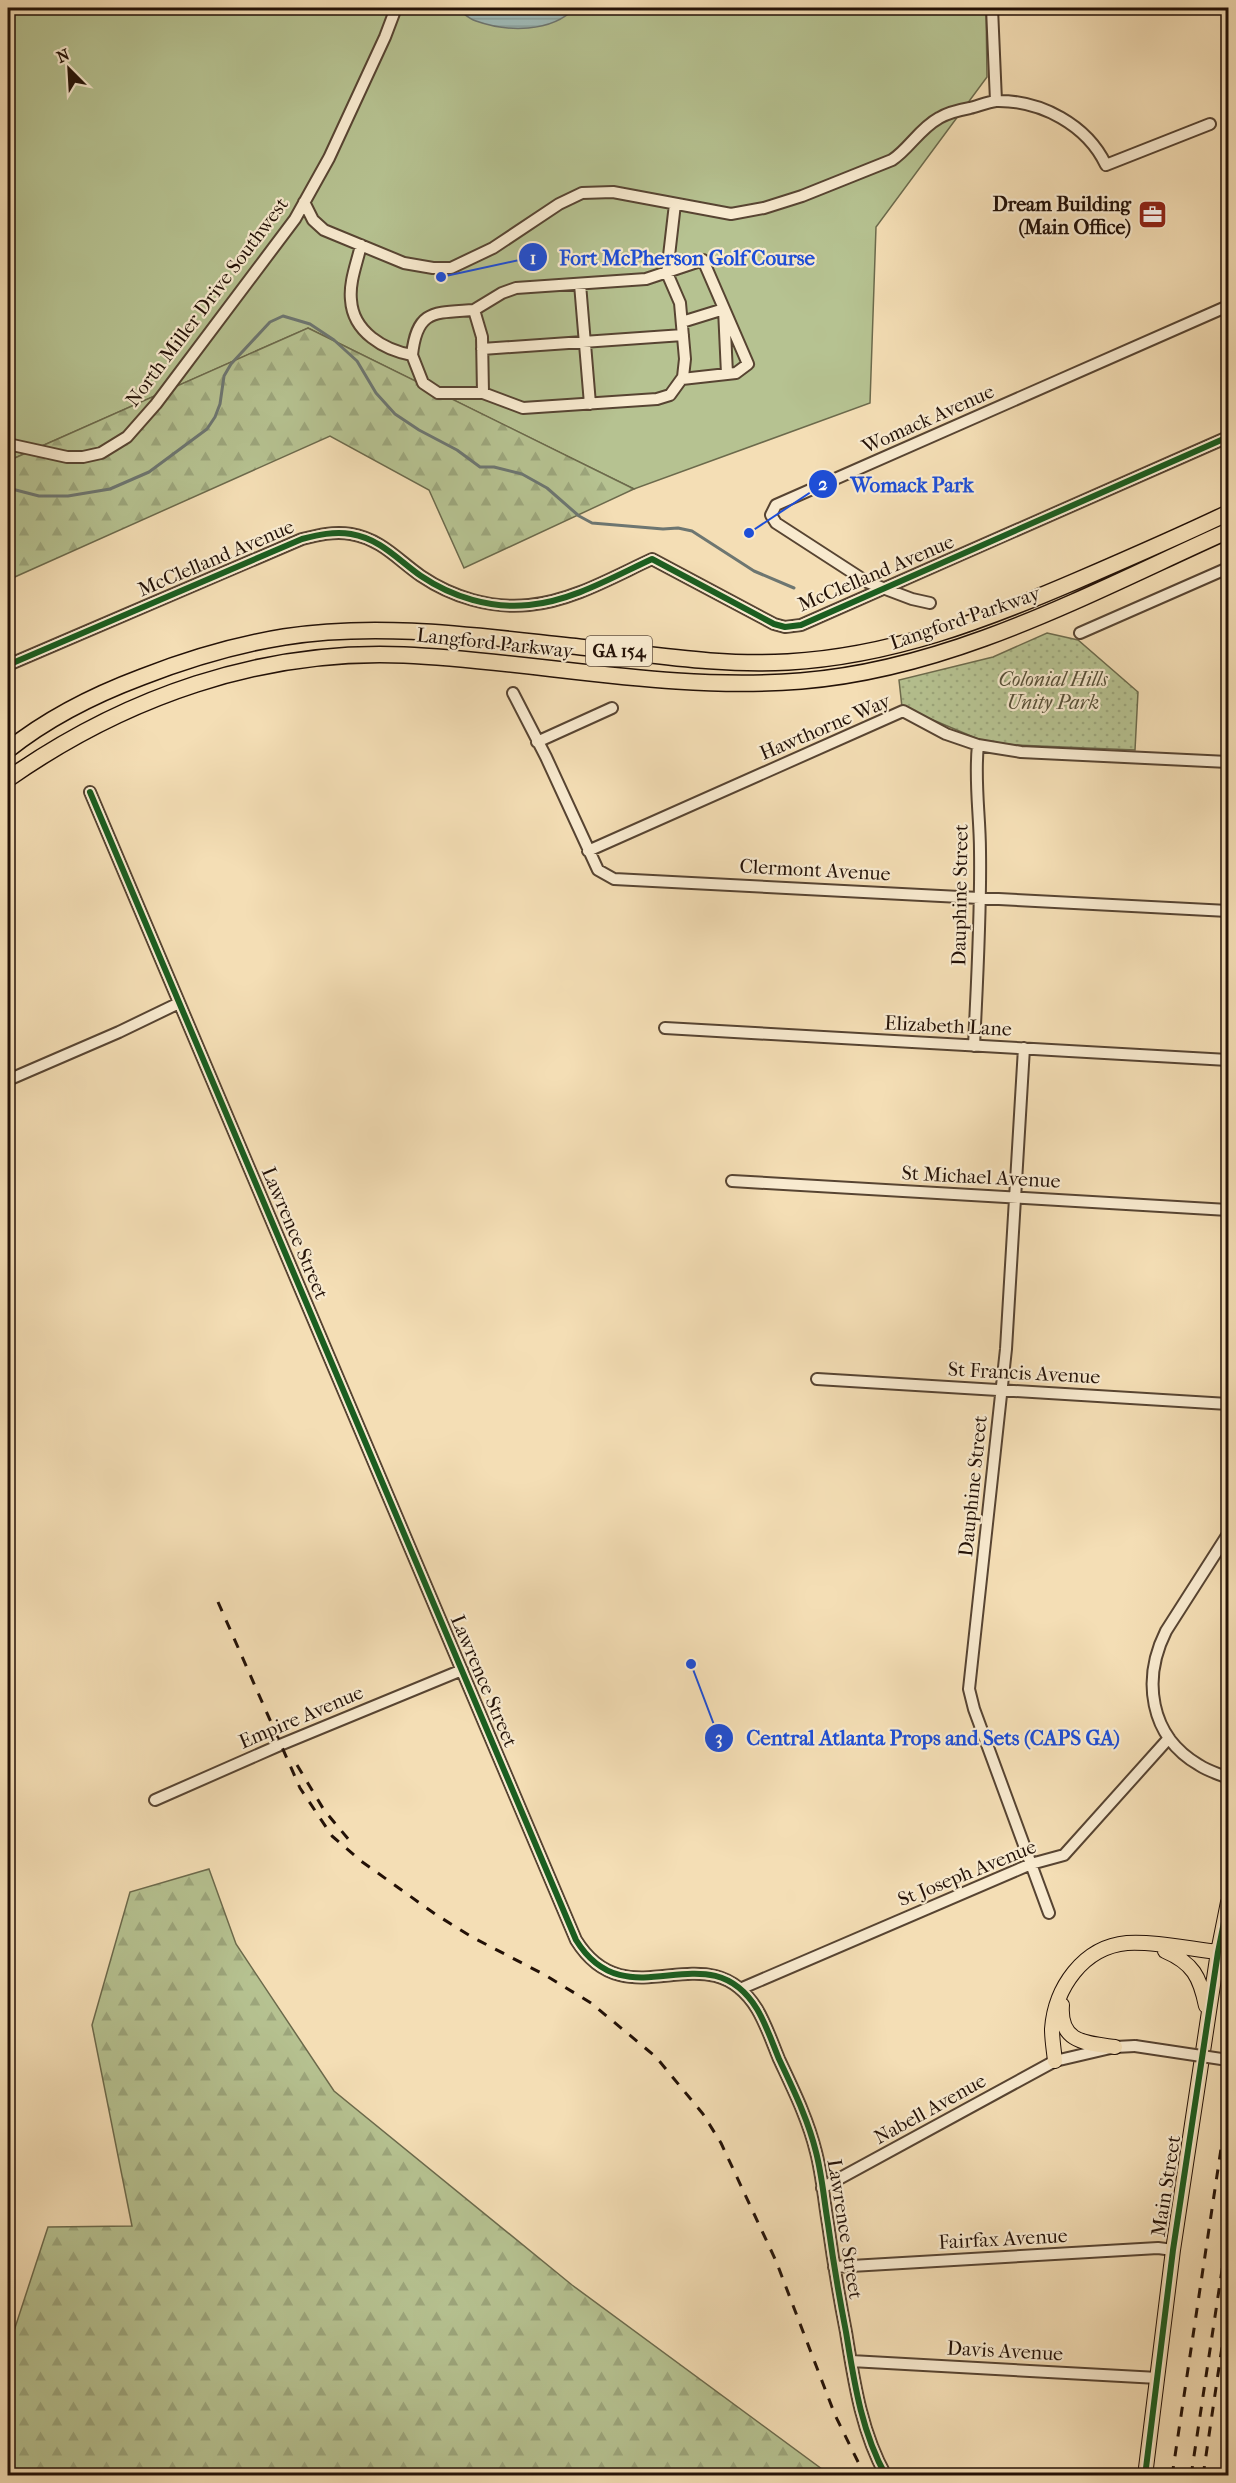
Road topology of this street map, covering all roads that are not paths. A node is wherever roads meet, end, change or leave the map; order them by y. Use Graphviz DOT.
graph roads {
  1 [pos="396,8"];
  2 [pos="992,8"];
  3 [pos="996,101"];
  4 [pos="1210,124"];
  5 [pos="304,202"];
  6 [pos="675,204"];
  7 [pos="361,245"];
  8 [pos="667,273"];
  9 [pos="580,284"];
  10 [pos="1228,306"];
  11 [pos="724,309"];
  12 [pos="474,310"];
  13 [pos="682,322"];
  14 [pos="683,335"];
  15 [pos="585,343"];
  16 [pos="482,349"];
  17 [pos="412,355"];
  18 [pos="727,374"];
  19 [pos="682,379"];
  20 [pos="483,393"];
  21 [pos="590,404"];
  22 [pos="1228,437"];
  23 [pos="8,444"];
  24 [pos="1228,513"];
  25 [pos="1228,531"];
  26 [pos="1228,568"];
  27 [pos="883,589"];
  28 [pos="930,603"];
  29 [pos="1080,633"];
  30 [pos="8,665"];
  31 [pos="513,693"];
  32 [pos="612,708"];
  33 [pos="537,742"];
  34 [pos="978,745"];
  35 [pos="8,750"];
  36 [pos="1228,762"];
  37 [pos="8,779"];
  38 [pos="90,792"];
  39 [pos="588,851"];
  40 [pos="980,897"];
  41 [pos="1228,911"];
  42 [pos="179,1003"];
  43 [pos="665,1028"];
  44 [pos="974,1046"];
  45 [pos="1024,1048"];
  46 [pos="1228,1060"];
  47 [pos="8,1080"];
  48 [pos="732,1181"];
  49 [pos="1015,1197"];
  50 [pos="1228,1210"];
  51 [pos="817,1380"];
  52 [pos="1002,1389"];
  53 [pos="1228,1404"];
  54 [pos="1228,1534"];
  55 [pos="462,1670"];
  56 [pos="1169,1738"];
  57 [pos="1228,1778"];
  58 [pos="155,1800"];
  59 [pos="1031,1864"];
  60 [pos="1228,1902"];
  61 [pos="1049,1913"];
  62 [pos="1152,1945"];
  63 [pos="1218,1952"];
  64 [pos="740,1989"];
  65 [pos="1062,1990"];
  66 [pos="1209,2016"];
  67 [pos="1115,2047"];
  68 [pos="1228,2060"];
  69 [pos="1056,2061"];
  70 [pos="822,2188"];
  71 [pos="1173,2250"];
  72 [pos="834,2267"];
  73 [pos="851,2361"];
  74 [pos="1158,2378"];
  75 [pos="886,2475"];
  76 [pos="1145,2475"];
  1 -- 5 [label="street, North Miller Drive Southwest"];
  2 -- 3 [label="street"];
  3 -- 4 [label="street"];
  3 -- 6 [label="street"];
  5 -- 7 [label="street"];
  5 -- 23 [label="street, North Miller Drive Southwest"];
  6 -- 7 [label="street"];
  6 -- 8 [label="street"];
  7 -- 17 [label="street"];
  8 -- 9 [label="street"];
  8 -- 11 [label="street"];
  8 -- 13 [label="street"];
  9 -- 12 [label="street"];
  9 -- 15 [label="street"];
  10 -- 27 [label="street, Womack Avenue"];
  11 -- 13 [label="street"];
  11 -- 18 [label="street"];
  11 -- 18 [label="street"];
  12 -- 16 [label="street"];
  12 -- 17 [label="street"];
  13 -- 14 [label="street"];
  14 -- 15 [label="street"];
  14 -- 19 [label="street"];
  15 -- 16 [label="street"];
  15 -- 21 [label="street"];
  16 -- 20 [label="street"];
  17 -- 20 [label="street"];
  18 -- 19 [label="street"];
  19 -- 21 [label="street"];
  20 -- 21 [label="street"];
  22 -- 27 [label="street, McClelland Avenue"];
  24 -- 35 [label="highway, Langford Parkway / GA 154"];
  25 -- 37 [label="highway, Langford Parkway / GA 154"];
  26 -- 29 [label="street"];
  27 -- 28 [label="street"];
  27 -- 30 [label="street, McClelland Avenue"];
  31 -- 33 [label="street, Clermont Avenue"];
  32 -- 33 [label="street"];
  33 -- 39 [label="street, Clermont Avenue"];
  34 -- 36 [label="street, Hawthorne Way"];
  34 -- 39 [label="street, Hawthorne Way"];
  34 -- 40 [label="street, Dauphine Street"];
  38 -- 42 [label="street, Lawrence Street"];
  39 -- 40 [label="street, Clermont Avenue"];
  40 -- 41 [label="street, Clermont Avenue"];
  40 -- 44 [label="street, Dauphine Street"];
  42 -- 47 [label="street"];
  42 -- 55 [label="street, Lawrence Street"];
  43 -- 44 [label="street, Elizabeth Lane"];
  44 -- 45 [label="street, Elizabeth Lane"];
  45 -- 46 [label="street, Elizabeth Lane"];
  45 -- 49 [label="street, Dauphine Street"];
  48 -- 49 [label="street, St Michael Avenue"];
  49 -- 50 [label="street, St Michael Avenue"];
  49 -- 52 [label="street, Dauphine Street"];
  51 -- 52 [label="street, St Francis Avenue"];
  52 -- 53 [label="street, St Francis Avenue"];
  52 -- 59 [label="street, Dauphine Street"];
  54 -- 56 [label="street"];
  55 -- 58 [label="street, Empire Avenue"];
  55 -- 64 [label="street, Lawrence Street"];
  56 -- 57 [label="street"];
  56 -- 59 [label="street, St Joseph Avenue"];
  59 -- 61 [label="street, Dauphine Street"];
  59 -- 64 [label="street, St Joseph Avenue"];
  60 -- 63 [label="main road, Main Street"];
  62 -- 63 [label="main road"];
  62 -- 65 [label="main road"];
  62 -- 66 [label="main road"];
  63 -- 66 [label="main road, Main Street"];
  64 -- 70 [label="street, Lawrence Street"];
  65 -- 67 [label="main road"];
  65 -- 69 [label="main road"];
  66 -- 71 [label="main road, Main Street"];
  67 -- 68 [label="street, Nabell Avenue, bridge"];
  67 -- 69 [label="street, Nabell Avenue"];
  69 -- 70 [label="street, Nabell Avenue"];
  70 -- 72 [label="street, Lawrence Street"];
  71 -- 72 [label="street, Fairfax Avenue"];
  71 -- 74 [label="main road, Main Street"];
  72 -- 73 [label="street, Lawrence Street"];
  73 -- 74 [label="street, Davis Avenue"];
  73 -- 75 [label="street, Lawrence Street"];
  74 -- 76 [label="main road, Main Street"];
}
